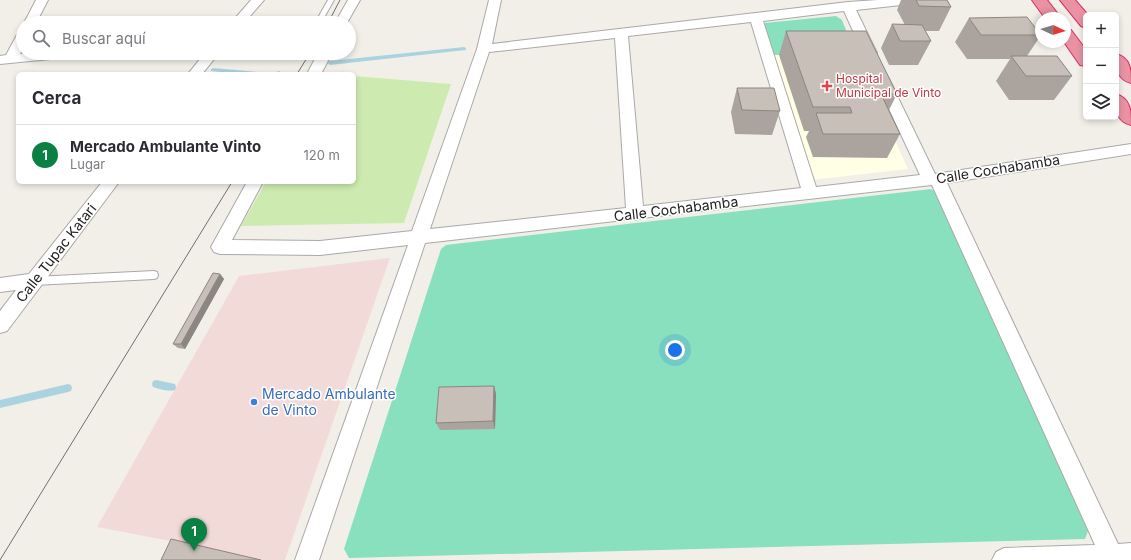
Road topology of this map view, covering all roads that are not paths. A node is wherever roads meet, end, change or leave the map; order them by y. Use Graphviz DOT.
graph roads {
  1 [pos="42,0"];
  2 [pos="258,0"];
  3 [pos="331,0"];
  4 [pos="354,0"];
  5 [pos="495,0"];
  6 [pos="910,0"];
  7 [pos="1039,0"];
  8 [pos="1067,0"];
  9 [pos="845,3"];
  10 [pos="1048,12"];
  11 [pos="34,16"];
  12 [pos="243,16"];
  13 [pos="322,16"];
  14 [pos="345,16"];
  15 [pos="756,18"];
  16 [pos="1083,19"];
  17 [pos="621,32"];
  18 [pos="1071,41"];
  19 [pos="16,45"];
  20 [pos="484,49"];
  21 [pos="1083,57"];
  22 [pos="16,58"];
  23 [pos="5,59"];
  24 [pos="207,60"];
  25 [pos="321,60"];
  26 [pos="1119,63"];
  27 [pos="198,72"];
  28 [pos="315,72"];
  29 [pos="1131,78"];
  30 [pos="1119,104"];
  31 [pos="1131,119"];
  32 [pos="1131,149"];
  33 [pos="933,179"];
  34 [pos="109,184"];
  35 [pos="254,184"];
  36 [pos="810,193"];
  37 [pos="635,214"];
  38 [pos="418,237"];
  39 [pos="154,274"];
  40 [pos="34,281"];
  41 [pos="0,285"];
  42 [pos="0,325"];
  43 [pos="1121,556"];
  44 [pos="308,560"];
  45 [pos="1004,560"];
  1 -- 11 [label="street"];
  2 -- 12 [label="street"];
  3 -- 13 [label="lane"];
  4 -- 14 [label="street"];
  5 -- 20 [label="street"];
  6 -- 9 [label="street"];
  7 -- 10 [label="highway"];
  8 -- 16 [label="highway"];
  9 -- 15 [label="street"];
  9 -- 33 [label="street"];
  15 -- 17 [label="street"];
  15 -- 36 [label="street"];
  17 -- 20 [label="street"];
  17 -- 37 [label="street"];
  18 -- 21 [label="highway"];
  19 -- 23 [label="street"];
  20 -- 38 [label="street"];
  22 -- 23 [label="street"];
  24 -- 27 [label="street"];
  25 -- 28 [label="street"];
  26 -- 29 [label="highway"];
  30 -- 31 [label="highway"];
  32 -- 33 [label="street, Calle Cochabamba"];
  33 -- 36 [label="street, Calle Cochabamba"];
  33 -- 43 [label="street"];
  34 -- 40 [label="street, Calle Tupac Katari"];
  35 -- 38 [label="street, Calle Cochabamba"];
  36 -- 37 [label="street, Calle Cochabamba"];
  37 -- 38 [label="street, Calle Cochabamba"];
  38 -- 44 [label="street"];
  39 -- 40 [label="lane"];
  40 -- 41 [label="street"];
  40 -- 42 [label="street, Calle Tupac Katari"];
  43 -- 45 [label="street"];
}
